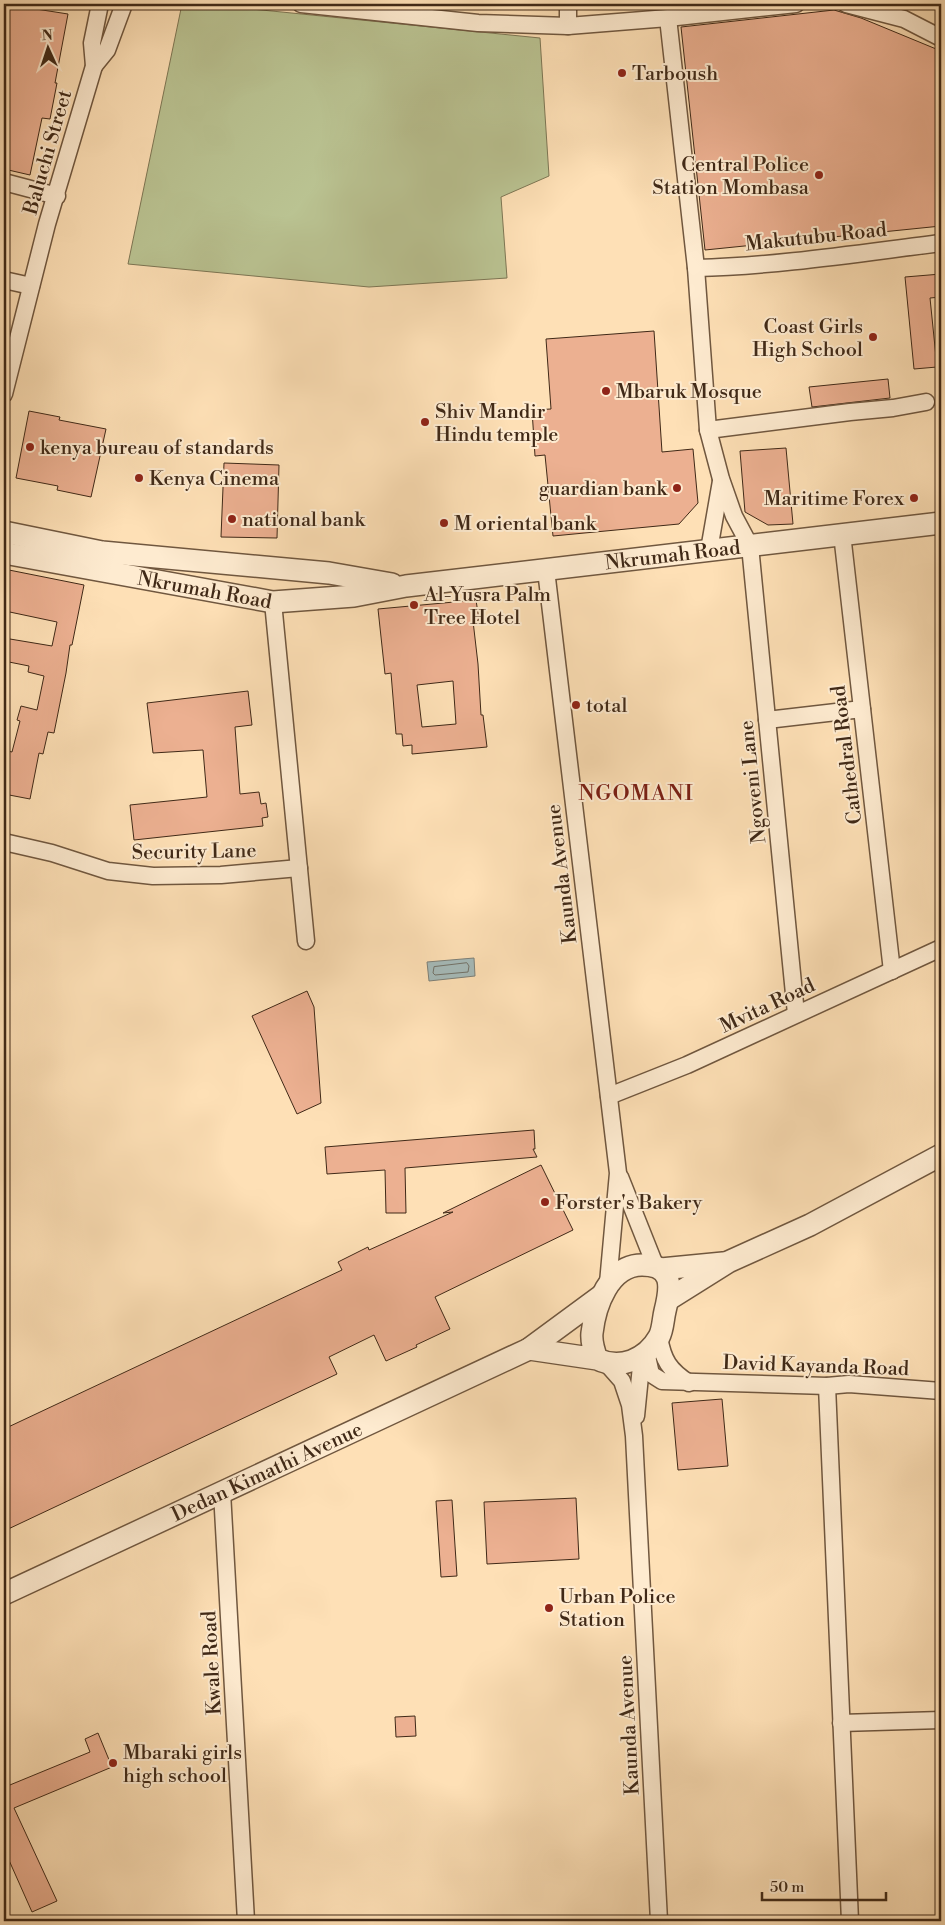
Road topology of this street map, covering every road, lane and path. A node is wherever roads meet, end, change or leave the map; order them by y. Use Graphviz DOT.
graph roads {
  1 [pos="100,4"];
  2 [pos="124,4"];
  3 [pos="301,4"];
  4 [pos="568,4"];
  5 [pos="796,4"];
  6 [pos="846,4"];
  7 [pos="668,18"];
  8 [pos="568,26"];
  9 [pos="941,38"];
  10 [pos="94,66"];
  11 [pos="4,182"];
  12 [pos="56,196"];
  13 [pos="941,243"];
  14 [pos="696,268"];
  15 [pos="4,280"];
  16 [pos="31,286"];
  17 [pos="4,394"];
  18 [pos="926,402"];
  19 [pos="708,430"];
  20 [pos="722,479"];
  21 [pos="941,522"];
  22 [pos="4,532"];
  23 [pos="842,534"];
  24 [pos="750,546"];
  25 [pos="710,550"];
  26 [pos="4,553"];
  27 [pos="240,564"];
  28 [pos="546,570"];
  29 [pos="406,586"];
  30 [pos="237,595"];
  31 [pos="273,602"];
  32 [pos="862,709"];
  33 [pos="767,720"];
  34 [pos="4,842"];
  35 [pos="299,868"];
  36 [pos="306,941"];
  37 [pos="941,948"];
  38 [pos="892,971"];
  39 [pos="796,1014"];
  40 [pos="609,1096"];
  41 [pos="941,1155"];
  42 [pos="618,1173"];
  43 [pos="728,1262"];
  44 [pos="658,1267"];
  45 [pos="605,1289"];
  46 [pos="669,1299"];
  47 [pos="649,1348"];
  48 [pos="529,1350"];
  49 [pos="602,1362"];
  50 [pos="827,1386"];
  51 [pos="941,1391"];
  52 [pos="634,1436"];
  53 [pos="222,1492"];
  54 [pos="4,1594"];
  55 [pos="941,1720"];
  56 [pos="841,1723"];
  57 [pos="246,1921"];
  58 [pos="659,1921"];
  59 [pos="850,1921"];
  1 -- 10 [label="street, Baluchi Street"];
  2 -- 10 [label="street, Baluchi Street"];
  3 -- 8 [label="street"];
  4 -- 8 [label="street"];
  5 -- 7 [label="street"];
  6 -- 9 [label="street"];
  7 -- 8 [label="street"];
  7 -- 14 [label="street"];
  10 -- 12 [label="street, Baluchi Street"];
  11 -- 12 [label="street"];
  12 -- 16 [label="street, Baluchi Street"];
  13 -- 14 [label="street, Makutubu Road"];
  14 -- 19 [label="street"];
  15 -- 16 [label="street"];
  16 -- 17 [label="street, Baluchi Street"];
  18 -- 19 [label="street"];
  19 -- 20 [label="street"];
  20 -- 24 [label="street"];
  20 -- 25 [label="street"];
  21 -- 23 [label="street, Nkrumah Road"];
  22 -- 27 [label="street, Nkrumah Road"];
  23 -- 24 [label="street, Nkrumah Road"];
  23 -- 32 [label="street, Cathedral Road"];
  24 -- 25 [label="street, Nkrumah Road"];
  24 -- 33 [label="street, Ngoveni Lane"];
  25 -- 28 [label="street, Nkrumah Road"];
  26 -- 30 [label="street, Nkrumah Road"];
  27 -- 29 [label="street, Nkrumah Road"];
  27 -- 30 [label="street"];
  28 -- 29 [label="street, Nkrumah Road"];
  28 -- 40 [label="street, Kaunda Avenue"];
  29 -- 31 [label="street, Nkrumah Road"];
  30 -- 31 [label="street, Nkrumah Road"];
  31 -- 35 [label="street"];
  32 -- 33 [label="street"];
  32 -- 38 [label="street, Cathedral Road"];
  33 -- 39 [label="street, Ngoveni Lane"];
  34 -- 35 [label="street, Security Lane"];
  35 -- 36 [label="street"];
  37 -- 38 [label="street, Mvita Road"];
  38 -- 39 [label="street, Mvita Road"];
  39 -- 40 [label="street, Mvita Road"];
  40 -- 42 [label="street, Kaunda Avenue"];
  41 -- 43 [label="street"];
  42 -- 44 [label="street"];
  42 -- 45 [label="street"];
  43 -- 44 [label="street"];
  43 -- 46 [label="street"];
  44 -- 45 [label="street"];
  44 -- 46 [label="street"];
  45 -- 48 [label="street, Dedan Kimathi Avenue"];
  45 -- 49 [label="street"];
  46 -- 47 [label="street"];
  47 -- 49 [label="street"];
  47 -- 50 [label="street, David Kayanda Road"];
  47 -- 52 [label="street"];
  48 -- 49 [label="street"];
  48 -- 53 [label="street, Dedan Kimathi Avenue"];
  49 -- 52 [label="street"];
  50 -- 51 [label="street, David Kayanda Road"];
  50 -- 56 [label="street"];
  52 -- 58 [label="street, Kaunda Avenue"];
  53 -- 54 [label="street, Dedan Kimathi Avenue"];
  53 -- 57 [label="street, Kwale Road"];
  55 -- 56 [label="street"];
  56 -- 59 [label="street"];
}
